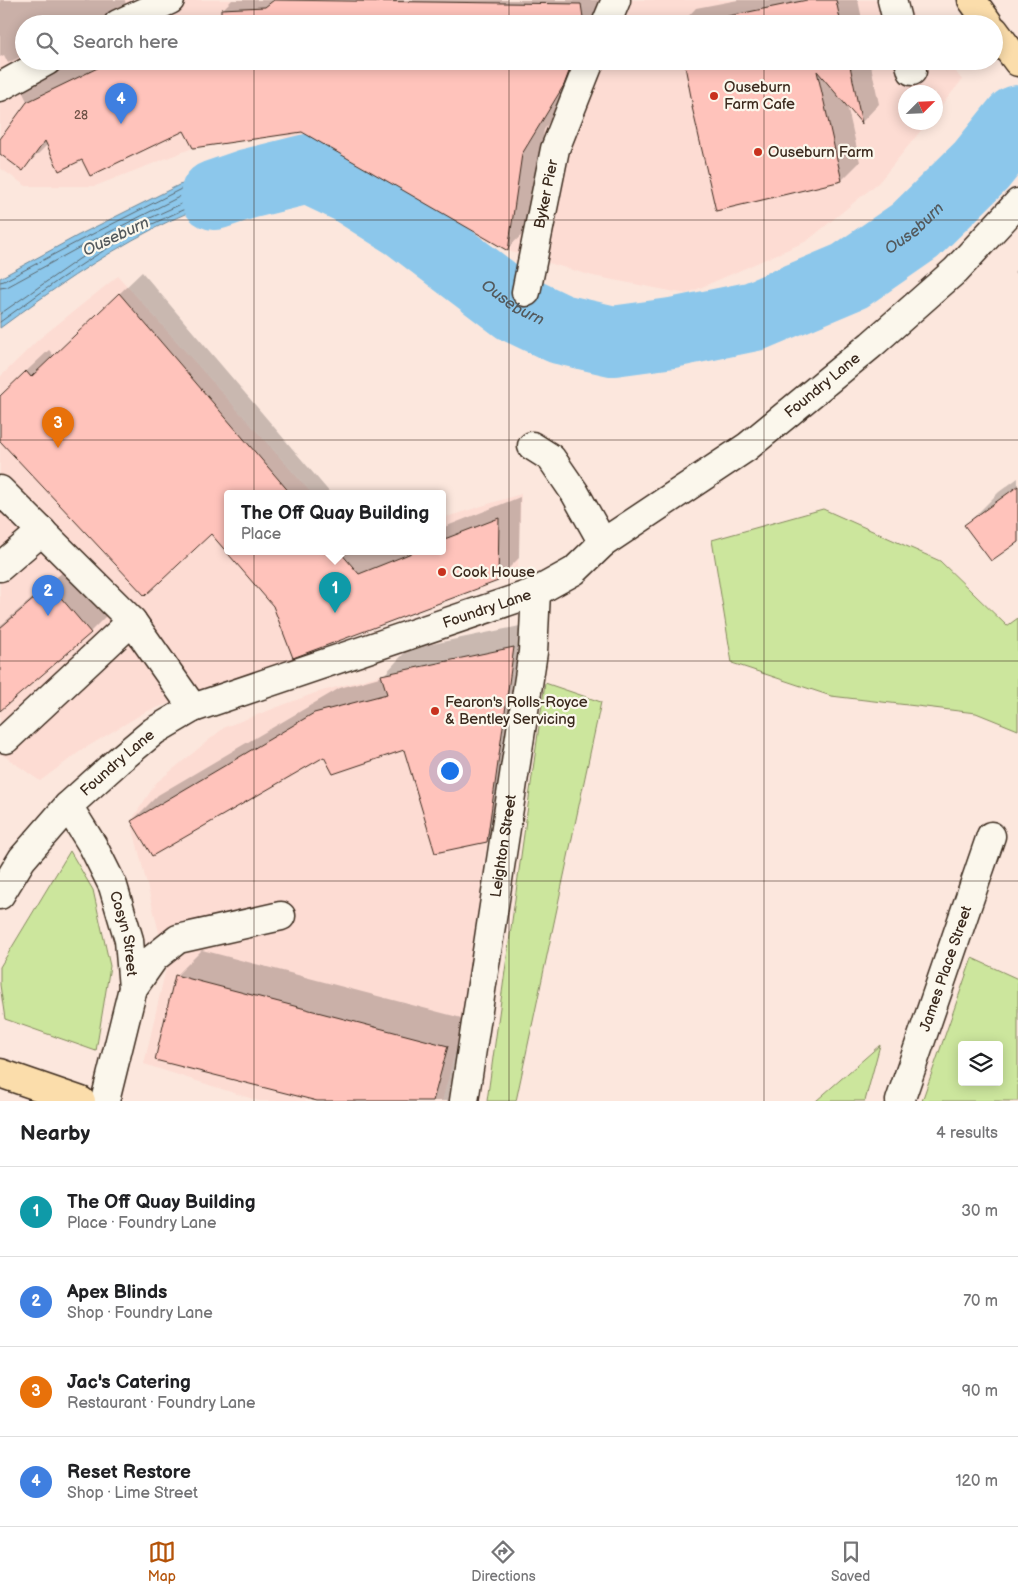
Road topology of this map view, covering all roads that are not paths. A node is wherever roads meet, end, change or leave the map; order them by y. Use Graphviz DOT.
graph roads {
  1 [pos="170,0"];
  2 [pos="616,0"];
  3 [pos="892,0"];
  4 [pos="972,0"];
  5 [pos="138,15"];
  6 [pos="610,15"];
  7 [pos="896,15"];
  8 [pos="983,15"];
  9 [pos="1003,42"];
  10 [pos="1018,62"];
  11 [pos="30,70"];
  12 [pos="586,70"];
  13 [pos="0,87"];
  14 [pos="1018,203"];
  15 [pos="526,292"];
  16 [pos="532,446"];
  17 [pos="0,490"];
  18 [pos="42,531"];
  19 [pos="603,543"];
  20 [pos="0,568"];
  21 [pos="536,592"];
  22 [pos="132,621"];
  23 [pos="193,708"];
  24 [pos="6,739"];
  25 [pos="68,806"];
  26 [pos="990,836"];
  27 [pos="0,895"];
  28 [pos="281,916"];
  29 [pos="133,988"];
  30 [pos="2,1078"];
  31 [pos="80,1101"];
  32 [pos="105,1101"];
  33 [pos="464,1101"];
  34 [pos="900,1101"];
  1 -- 5 [label="street"];
  2 -- 6 [label="street"];
  3 -- 7 [label="street"];
  4 -- 8 [label="main road"];
  9 -- 10 [label="main road"];
  11 -- 13 [label="street"];
  12 -- 15 [label="street, Byker Pier"];
  14 -- 19 [label="street, Foundry Lane"];
  16 -- 19 [label="street"];
  17 -- 18 [label="street"];
  18 -- 20 [label="street"];
  18 -- 22 [label="street"];
  19 -- 21 [label="street, Foundry Lane"];
  21 -- 23 [label="street, Foundry Lane"];
  21 -- 33 [label="street, Leighton Street"];
  22 -- 23 [label="street"];
  22 -- 24 [label="street"];
  23 -- 25 [label="street, Foundry Lane"];
  25 -- 27 [label="street, Foundry Lane"];
  25 -- 29 [label="street, Cosyn Street"];
  26 -- 34 [label="street, James Place Street"];
  28 -- 29 [label="street"];
  29 -- 32 [label="street, Cosyn Street"];
  30 -- 31 [label="main road"];
}
